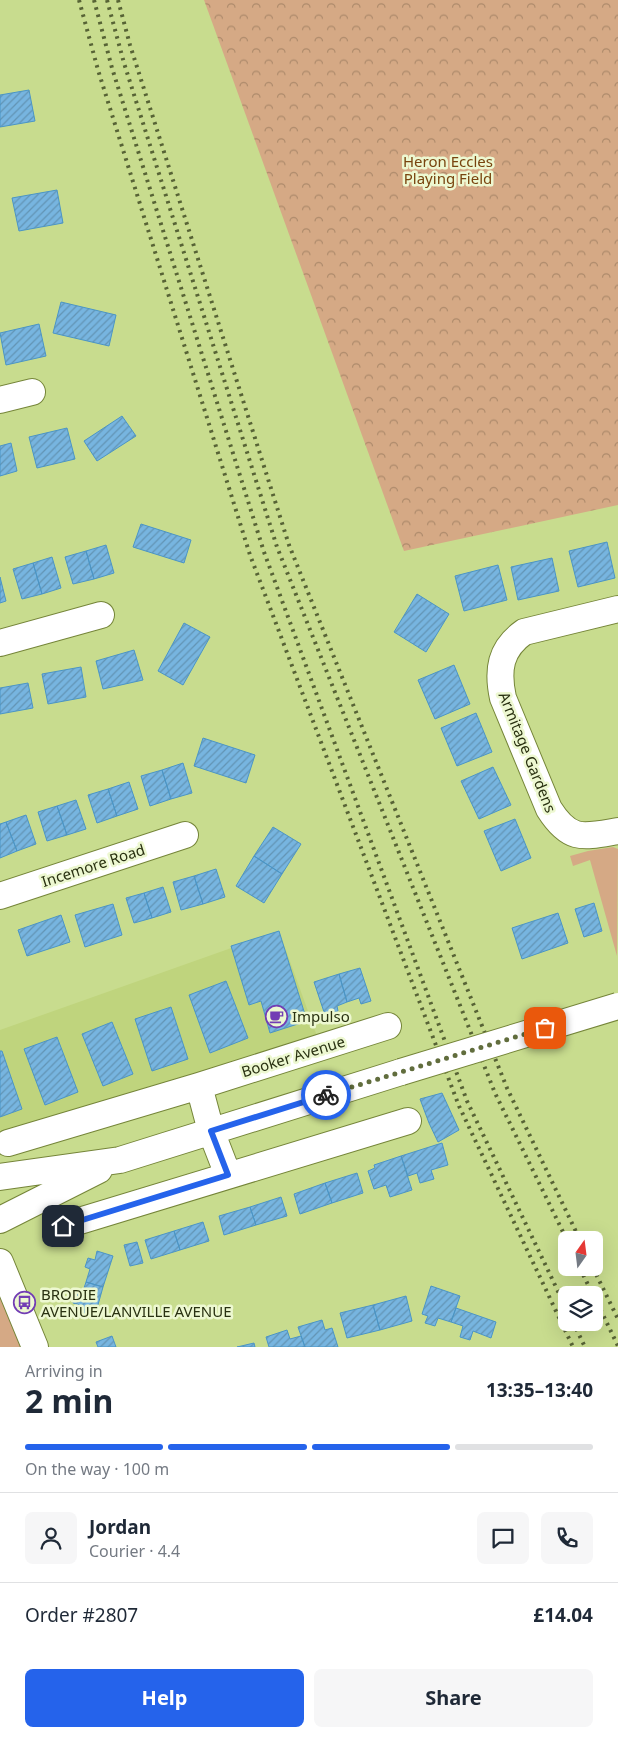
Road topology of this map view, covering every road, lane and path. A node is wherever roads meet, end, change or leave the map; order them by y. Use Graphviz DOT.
graph roads {
  1 [pos="32,392"];
  2 [pos="0,400"];
  3 [pos="618,610"];
  4 [pos="101,615"];
  5 [pos="0,643"];
  6 [pos="618,832"];
  7 [pos="185,835"];
  8 [pos="0,896"];
  9 [pos="618,1006"];
  10 [pos="388,1026"];
  11 [pos="199,1086"];
  12 [pos="408,1121"];
  13 [pos="211,1131"];
  14 [pos="33,1136"];
  15 [pos="8,1143"];
  16 [pos="120,1160"];
  17 [pos="44,1171"];
  18 [pos="228,1175"];
  19 [pos="0,1177"];
  20 [pos="0,1220"];
  21 [pos="63,1226"];
  22 [pos="0,1262"];
  23 [pos="35,1347"];
  1 -- 2 [label="street"];
  3 -- 6 [label="street, Armitage Gardens"];
  4 -- 5 [label="street"];
  7 -- 8 [label="street, Incemore Road"];
  9 -- 13 [label="street, bridge"];
  10 -- 11 [label="street, Booker Avenue"];
  11 -- 13 [label="street"];
  11 -- 14 [label="street, Booker Avenue"];
  12 -- 18 [label="street"];
  13 -- 16 [label="street"];
  13 -- 18 [label="street"];
  14 -- 15 [label="street, Booker Avenue"];
  14 -- 17 [label="street"];
  16 -- 17 [label="street"];
  16 -- 20 [label="street"];
  17 -- 19 [label="street"];
  18 -- 21 [label="street"];
  22 -- 23 [label="street"];
}
